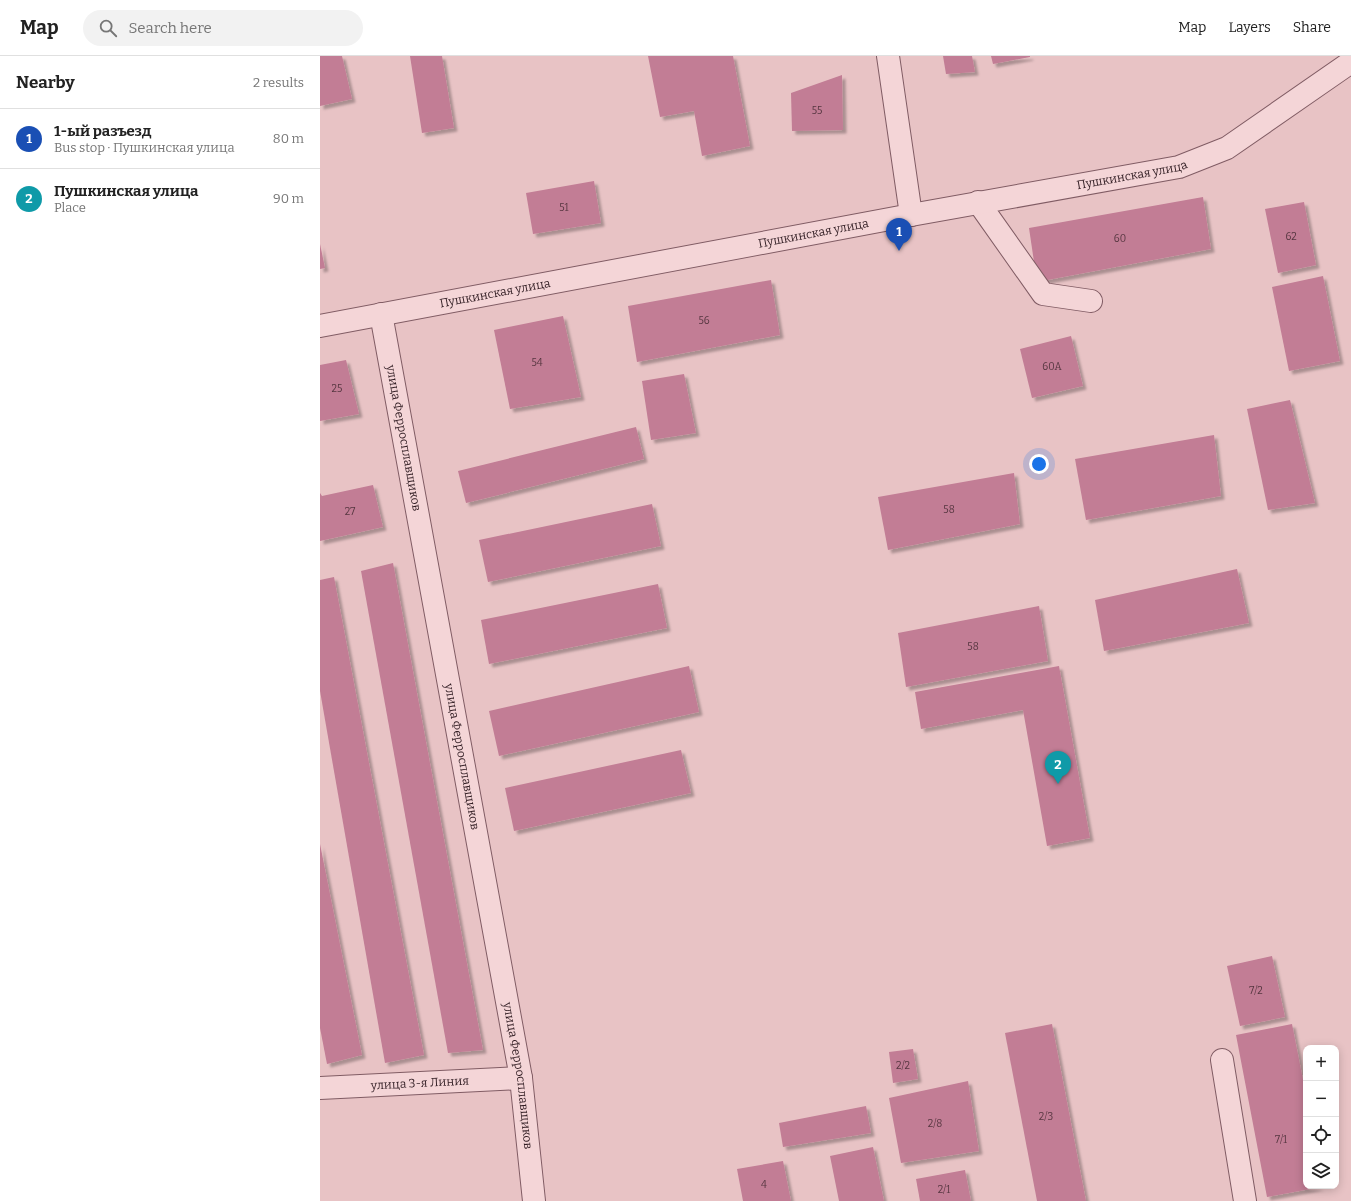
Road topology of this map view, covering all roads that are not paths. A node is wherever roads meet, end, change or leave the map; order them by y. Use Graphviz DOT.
graph roads {
  1 [pos="888,56"];
  2 [pos="1351,62"];
  3 [pos="978,202"];
  4 [pos="911,215"];
  5 [pos="1091,301"];
  6 [pos="381,314"];
  7 [pos="320,326"];
  8 [pos="1222,1060"];
  9 [pos="521,1078"];
  10 [pos="320,1088"];
  11 [pos="534,1201"];
  12 [pos="1245,1201"];
  1 -- 4 [label="street"];
  2 -- 3 [label="street, Пушкинская улица"];
  3 -- 4 [label="street, Пушкинская улица"];
  3 -- 5 [label="street"];
  4 -- 6 [label="street, Пушкинская улица"];
  6 -- 7 [label="street, Пушкинская улица"];
  6 -- 9 [label="street, улица Ферросплавщиков"];
  8 -- 12 [label="street"];
  9 -- 10 [label="street, улица 3-я Линия"];
  9 -- 11 [label="street, улица Ферросплавщиков"];
}
